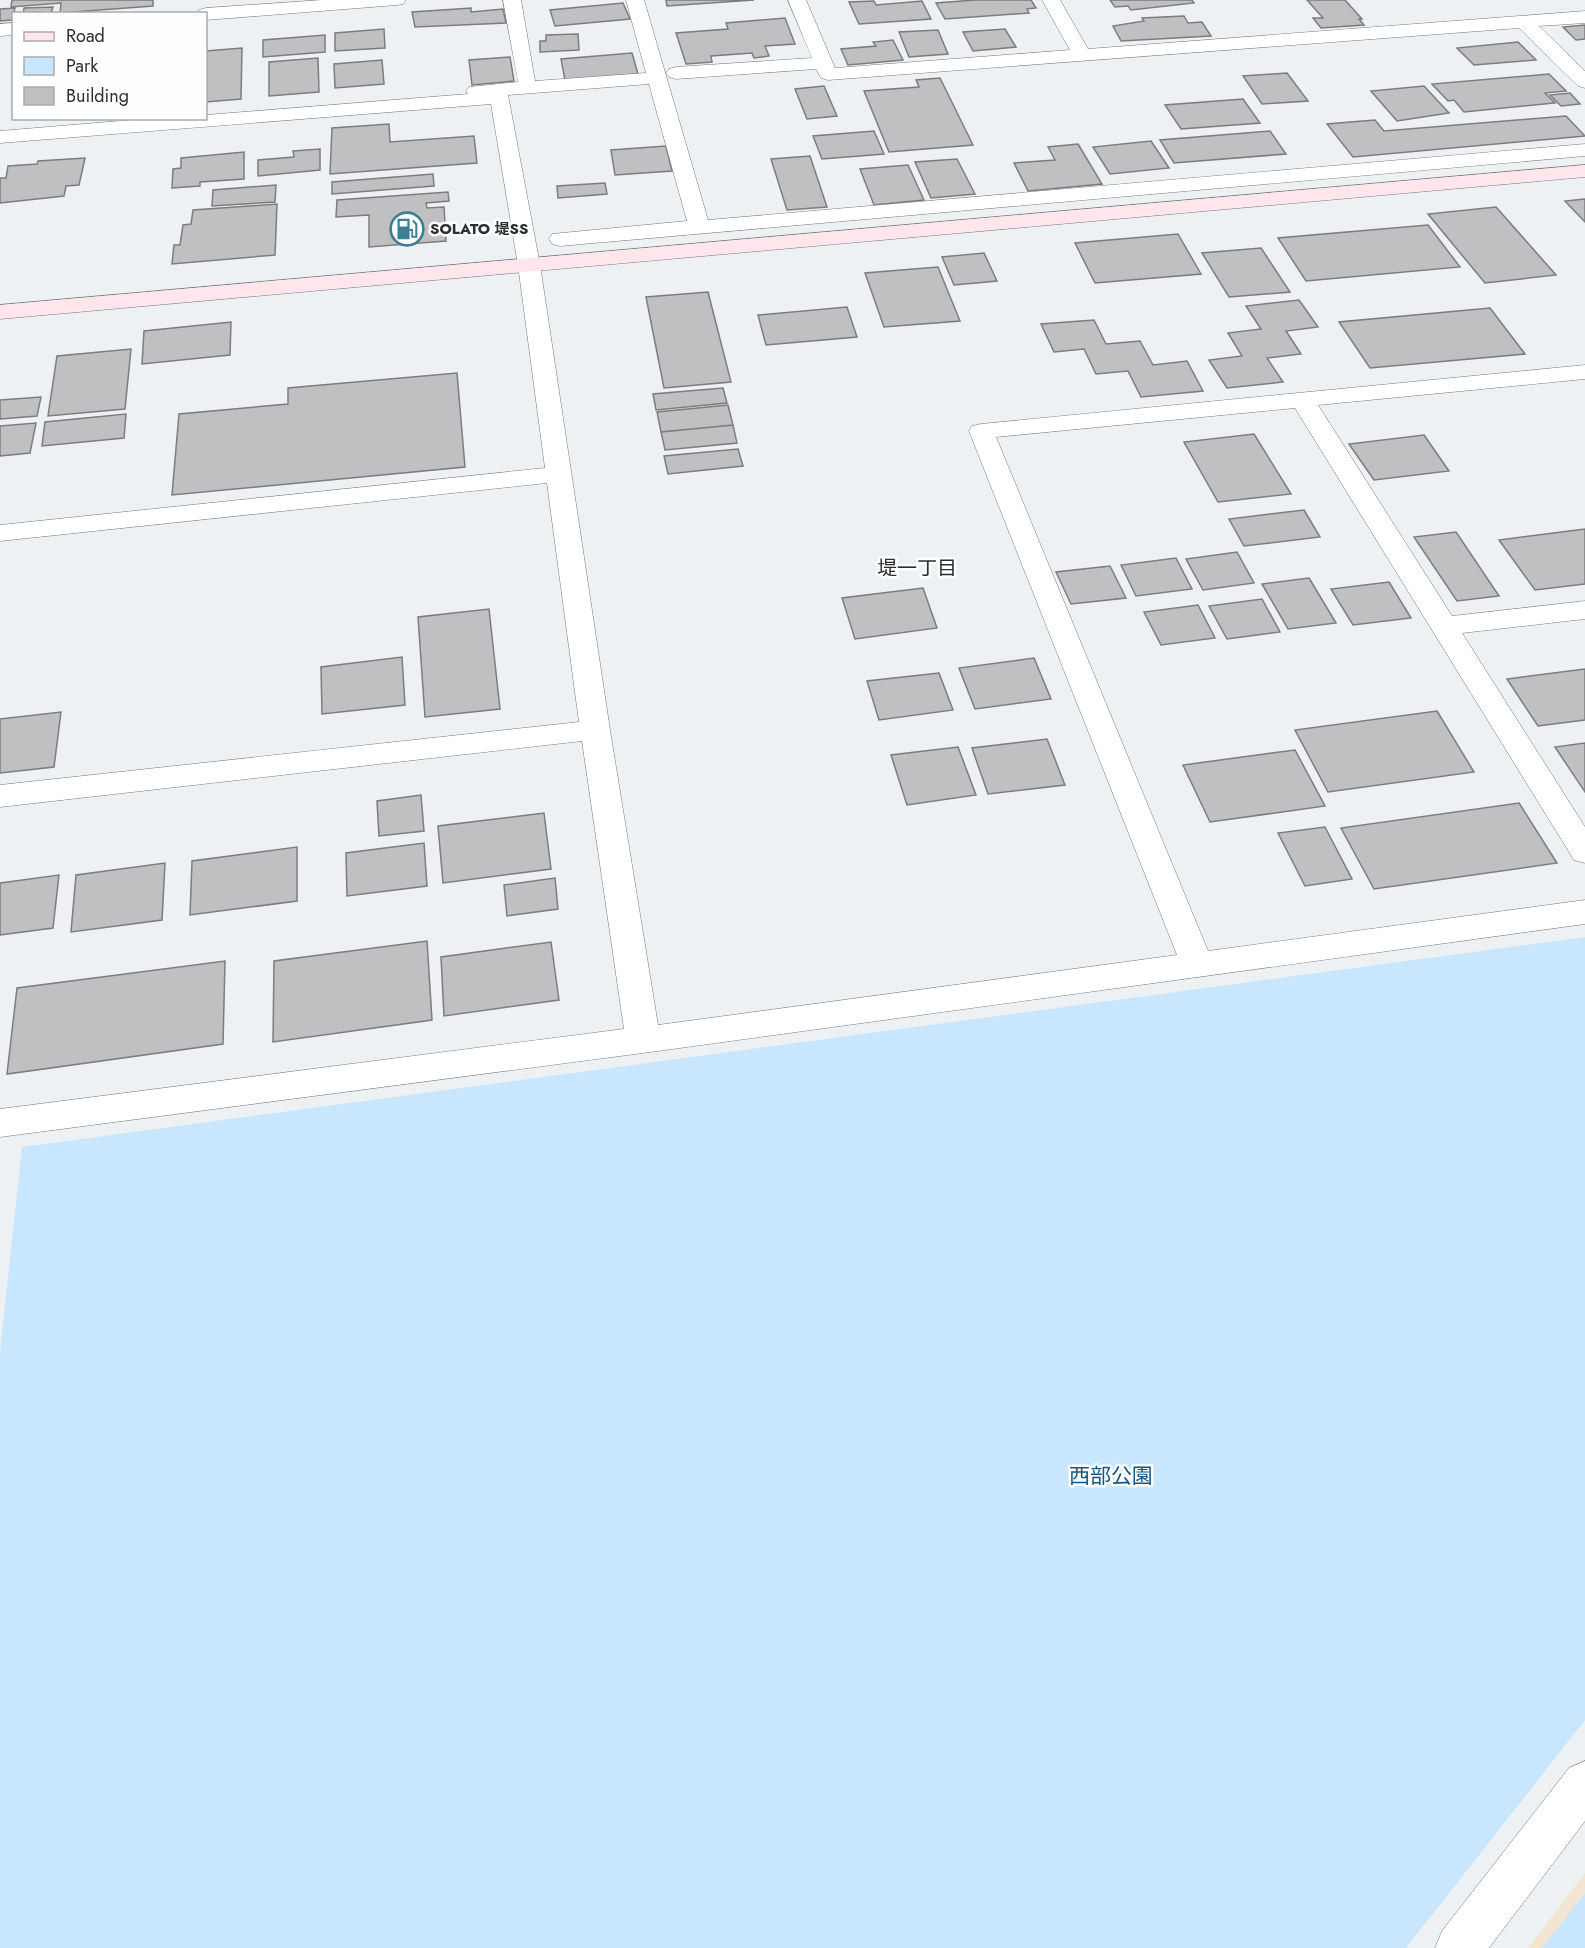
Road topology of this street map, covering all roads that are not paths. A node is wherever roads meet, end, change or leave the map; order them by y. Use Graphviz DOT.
graph roads {
  1 [pos="397,0"];
  2 [pos="512,0"];
  3 [pos="634,0"];
  4 [pos="654,0"];
  5 [pos="797,0"];
  6 [pos="1051,0"];
  7 [pos="207,14"];
  8 [pos="1585,17"];
  9 [pos="1524,22"];
  10 [pos="1082,55"];
  11 [pos="823,63"];
  12 [pos="666,75"];
  13 [pos="526,80"];
  14 [pos="1585,82"];
  15 [pos="682,95"];
  16 [pos="207,111"];
  17 [pos="87,120"];
  18 [pos="0,127"];
  19 [pos="0,137"];
  20 [pos="1585,150"];
  21 [pos="1585,171"];
  22 [pos="715,203"];
  23 [pos="721,225"];
  24 [pos="699,227"];
  25 [pos="560,239"];
  26 [pos="529,265"];
  27 [pos="0,312"];
  28 [pos="1585,372"];
  29 [pos="1302,399"];
  30 [pos="558,474"];
  31 [pos="0,532"];
  32 [pos="1585,610"];
  33 [pos="1444,626"];
  34 [pos="595,730"];
  35 [pos="0,796"];
  36 [pos="1585,852"];
  37 [pos="1585,912"];
  38 [pos="1197,965"];
  39 [pos="643,1040"];
  40 [pos="0,1123"];
  41 [pos="0,1130"];
  42 [pos="1585,1784"];
  43 [pos="1459,1948"];
  1 -- 7 [label="street"];
  2 -- 13 [label="street"];
  3 -- 12 [label="street"];
  4 -- 12 [label="street"];
  5 -- 11 [label="street"];
  6 -- 10 [label="street"];
  8 -- 9 [label="street"];
  9 -- 10 [label="street"];
  9 -- 14 [label="street"];
  10 -- 11 [label="street"];
  11 -- 12 [label="street"];
  12 -- 15 [label="street"];
  12 -- 16 [label="street"];
  12 -- 24 [label="street"];
  17 -- 18 [label="street"];
  19 -- 26 [label="street"];
  20 -- 23 [label="street"];
  21 -- 26 [label="street"];
  22 -- 23 [label="street"];
  23 -- 24 [label="street"];
  24 -- 25 [label="street"];
  26 -- 27 [label="street"];
  26 -- 30 [label="street"];
  28 -- 29 [label="street"];
  29 -- 33 [label="street"];
  29 -- 38 [label="street"];
  30 -- 31 [label="street"];
  30 -- 34 [label="street"];
  32 -- 33 [label="street"];
  33 -- 36 [label="street"];
  34 -- 35 [label="street"];
  34 -- 39 [label="street"];
  37 -- 38 [label="street"];
  38 -- 39 [label="street"];
  39 -- 40 [label="street"];
  40 -- 41 [label="street"];
  42 -- 43 [label="street"];
}
